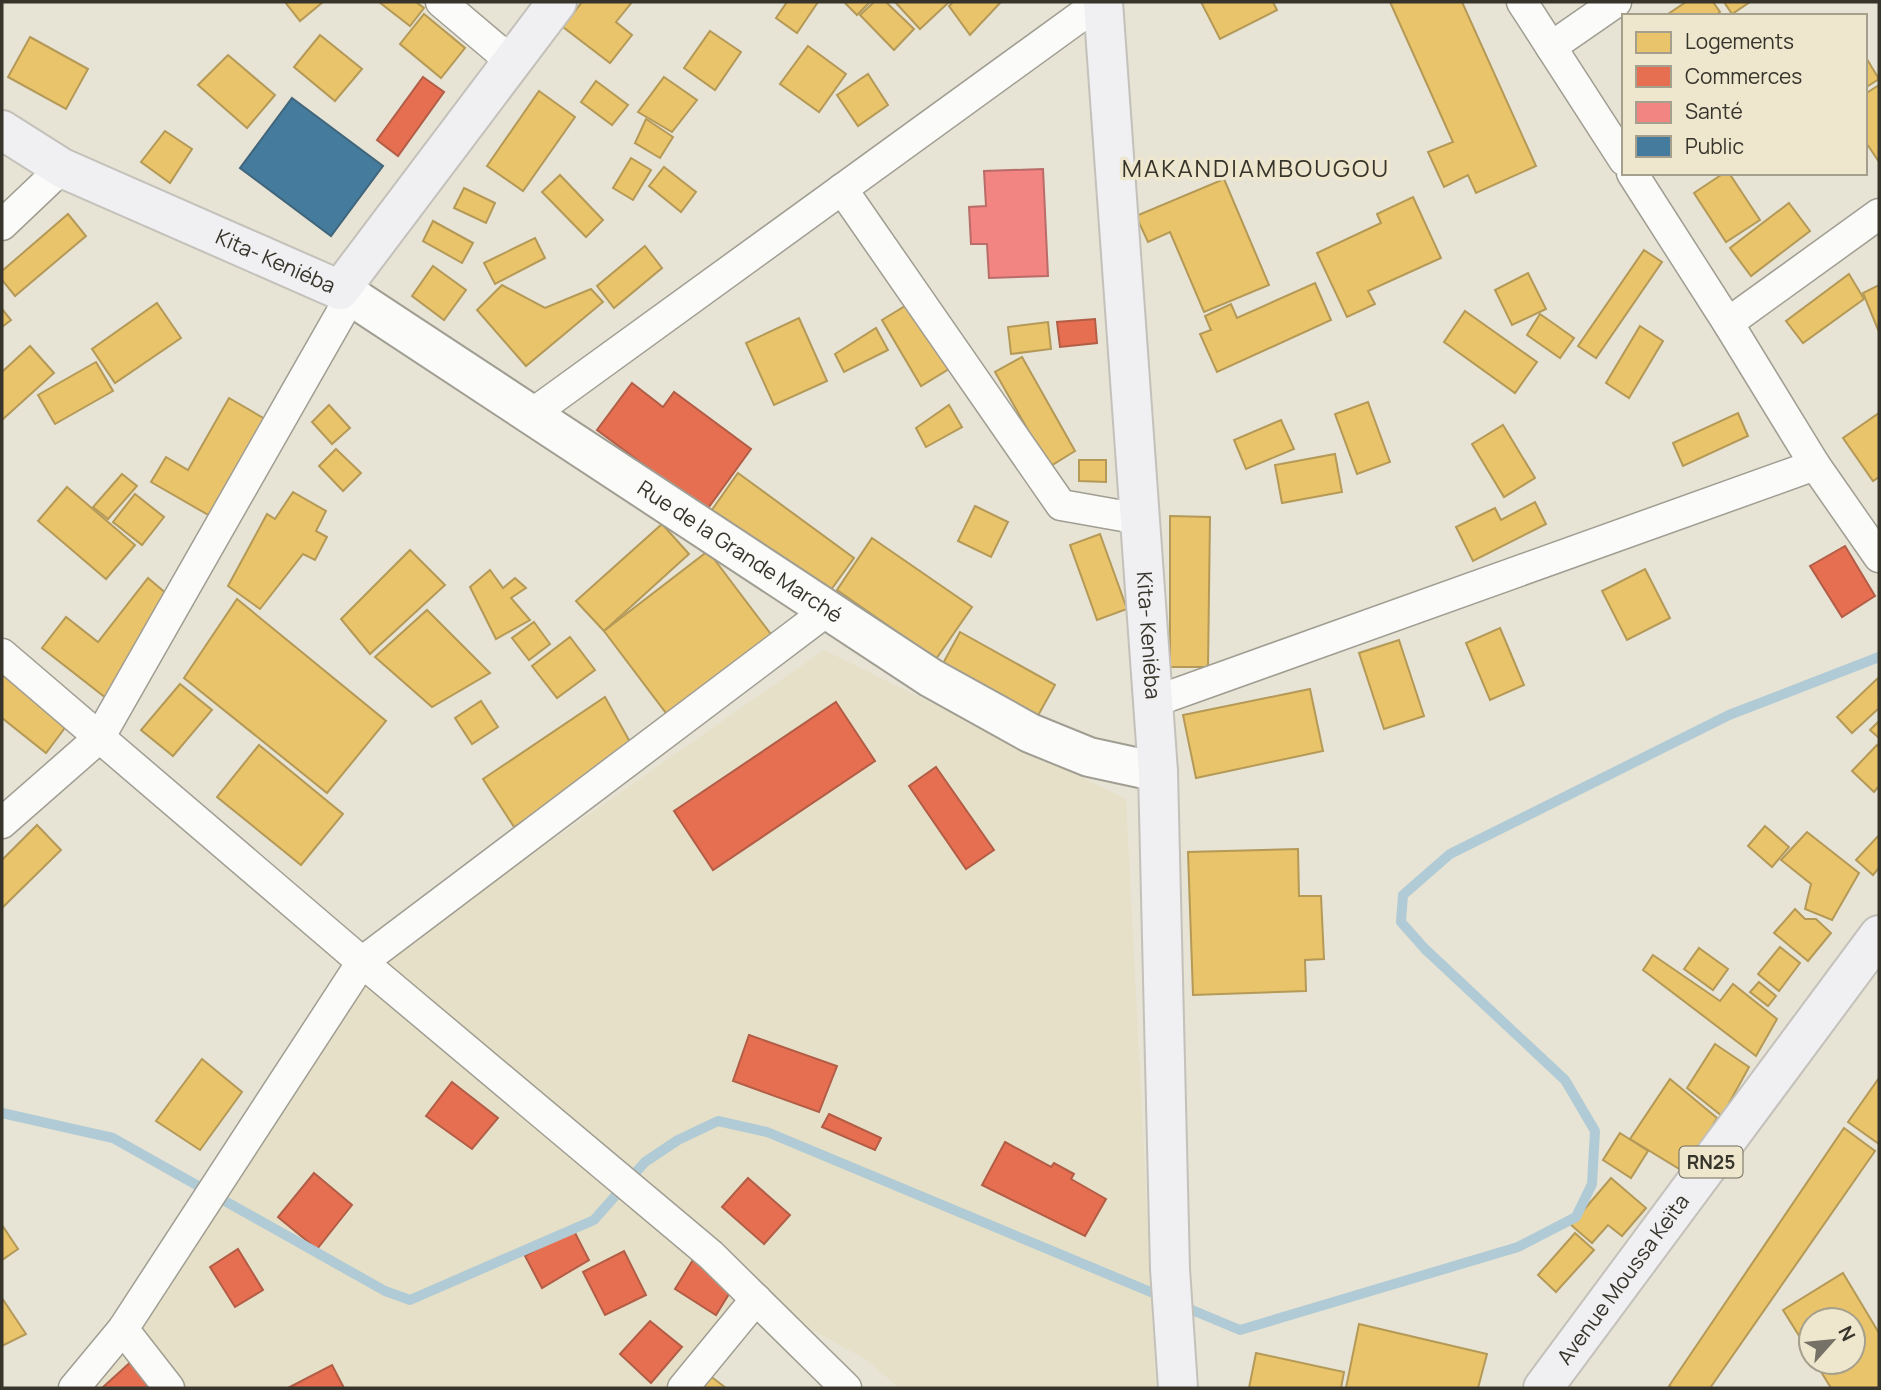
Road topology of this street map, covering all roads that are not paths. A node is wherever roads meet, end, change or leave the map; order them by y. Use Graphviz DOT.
graph roads {
  1 [pos="442,2"];
  2 [pos="557,2"];
  3 [pos="1101,2"];
  4 [pos="1522,2"];
  5 [pos="1616,2"];
  6 [pos="1551,47"];
  7 [pos="512,62"];
  8 [pos="2,130"];
  9 [pos="1622,157"];
  10 [pos="62,168"];
  11 [pos="1633,175"];
  12 [pos="842,189"];
  13 [pos="1879,214"];
  14 [pos="2,225"];
  15 [pos="345,293"];
  16 [pos="1728,323"];
  17 [pos="532,414"];
  18 [pos="1815,465"];
  19 [pos="1140,519"];
  20 [pos="1879,557"];
  21 [pos="828,610"];
  22 [pos="2,654"];
  23 [pos="1153,702"];
  24 [pos="99,738"];
  25 [pos="1158,772"];
  26 [pos="2,823"];
  27 [pos="1879,935"];
  28 [pos="362,961"];
  29 [pos="756,1299"];
  30 [pos="123,1329"];
  31 [pos="74,1388"];
  32 [pos="169,1388"];
  33 [pos="683,1388"];
  34 [pos="846,1388"];
  35 [pos="1178,1388"];
  36 [pos="1543,1388"];
  1 -- 7 [label="street"];
  2 -- 7 [label="main road, Kita- Keniéba"];
  3 -- 12 [label="street"];
  3 -- 19 [label="main road, Kita- Keniéba"];
  4 -- 6 [label="street"];
  5 -- 6 [label="street"];
  6 -- 9 [label="street"];
  7 -- 15 [label="main road, Kita- Keniéba"];
  8 -- 10 [label="main road, Kita- Keniéba"];
  10 -- 14 [label="street"];
  10 -- 15 [label="main road, Kita- Keniéba"];
  11 -- 16 [label="street"];
  12 -- 17 [label="street"];
  12 -- 19 [label="street"];
  13 -- 16 [label="street"];
  15 -- 17 [label="main road, Rue de la Grande Marché"];
  15 -- 24 [label="street"];
  16 -- 18 [label="street"];
  17 -- 21 [label="main road, Rue de la Grande Marché"];
  18 -- 20 [label="street"];
  18 -- 23 [label="street"];
  19 -- 23 [label="main road, Kita- Keniéba"];
  21 -- 25 [label="main road, Rue de la Grande Marché"];
  21 -- 28 [label="street"];
  22 -- 24 [label="street"];
  23 -- 25 [label="main road, Kita- Keniéba"];
  24 -- 26 [label="street"];
  24 -- 28 [label="street"];
  25 -- 35 [label="main road, Kita- Keniéba"];
  27 -- 36 [label="main road, Avenue Moussa Keïta / RN25"];
  28 -- 29 [label="street"];
  28 -- 30 [label="street"];
  29 -- 33 [label="street"];
  29 -- 34 [label="street"];
  30 -- 31 [label="street"];
  30 -- 32 [label="street"];
}
